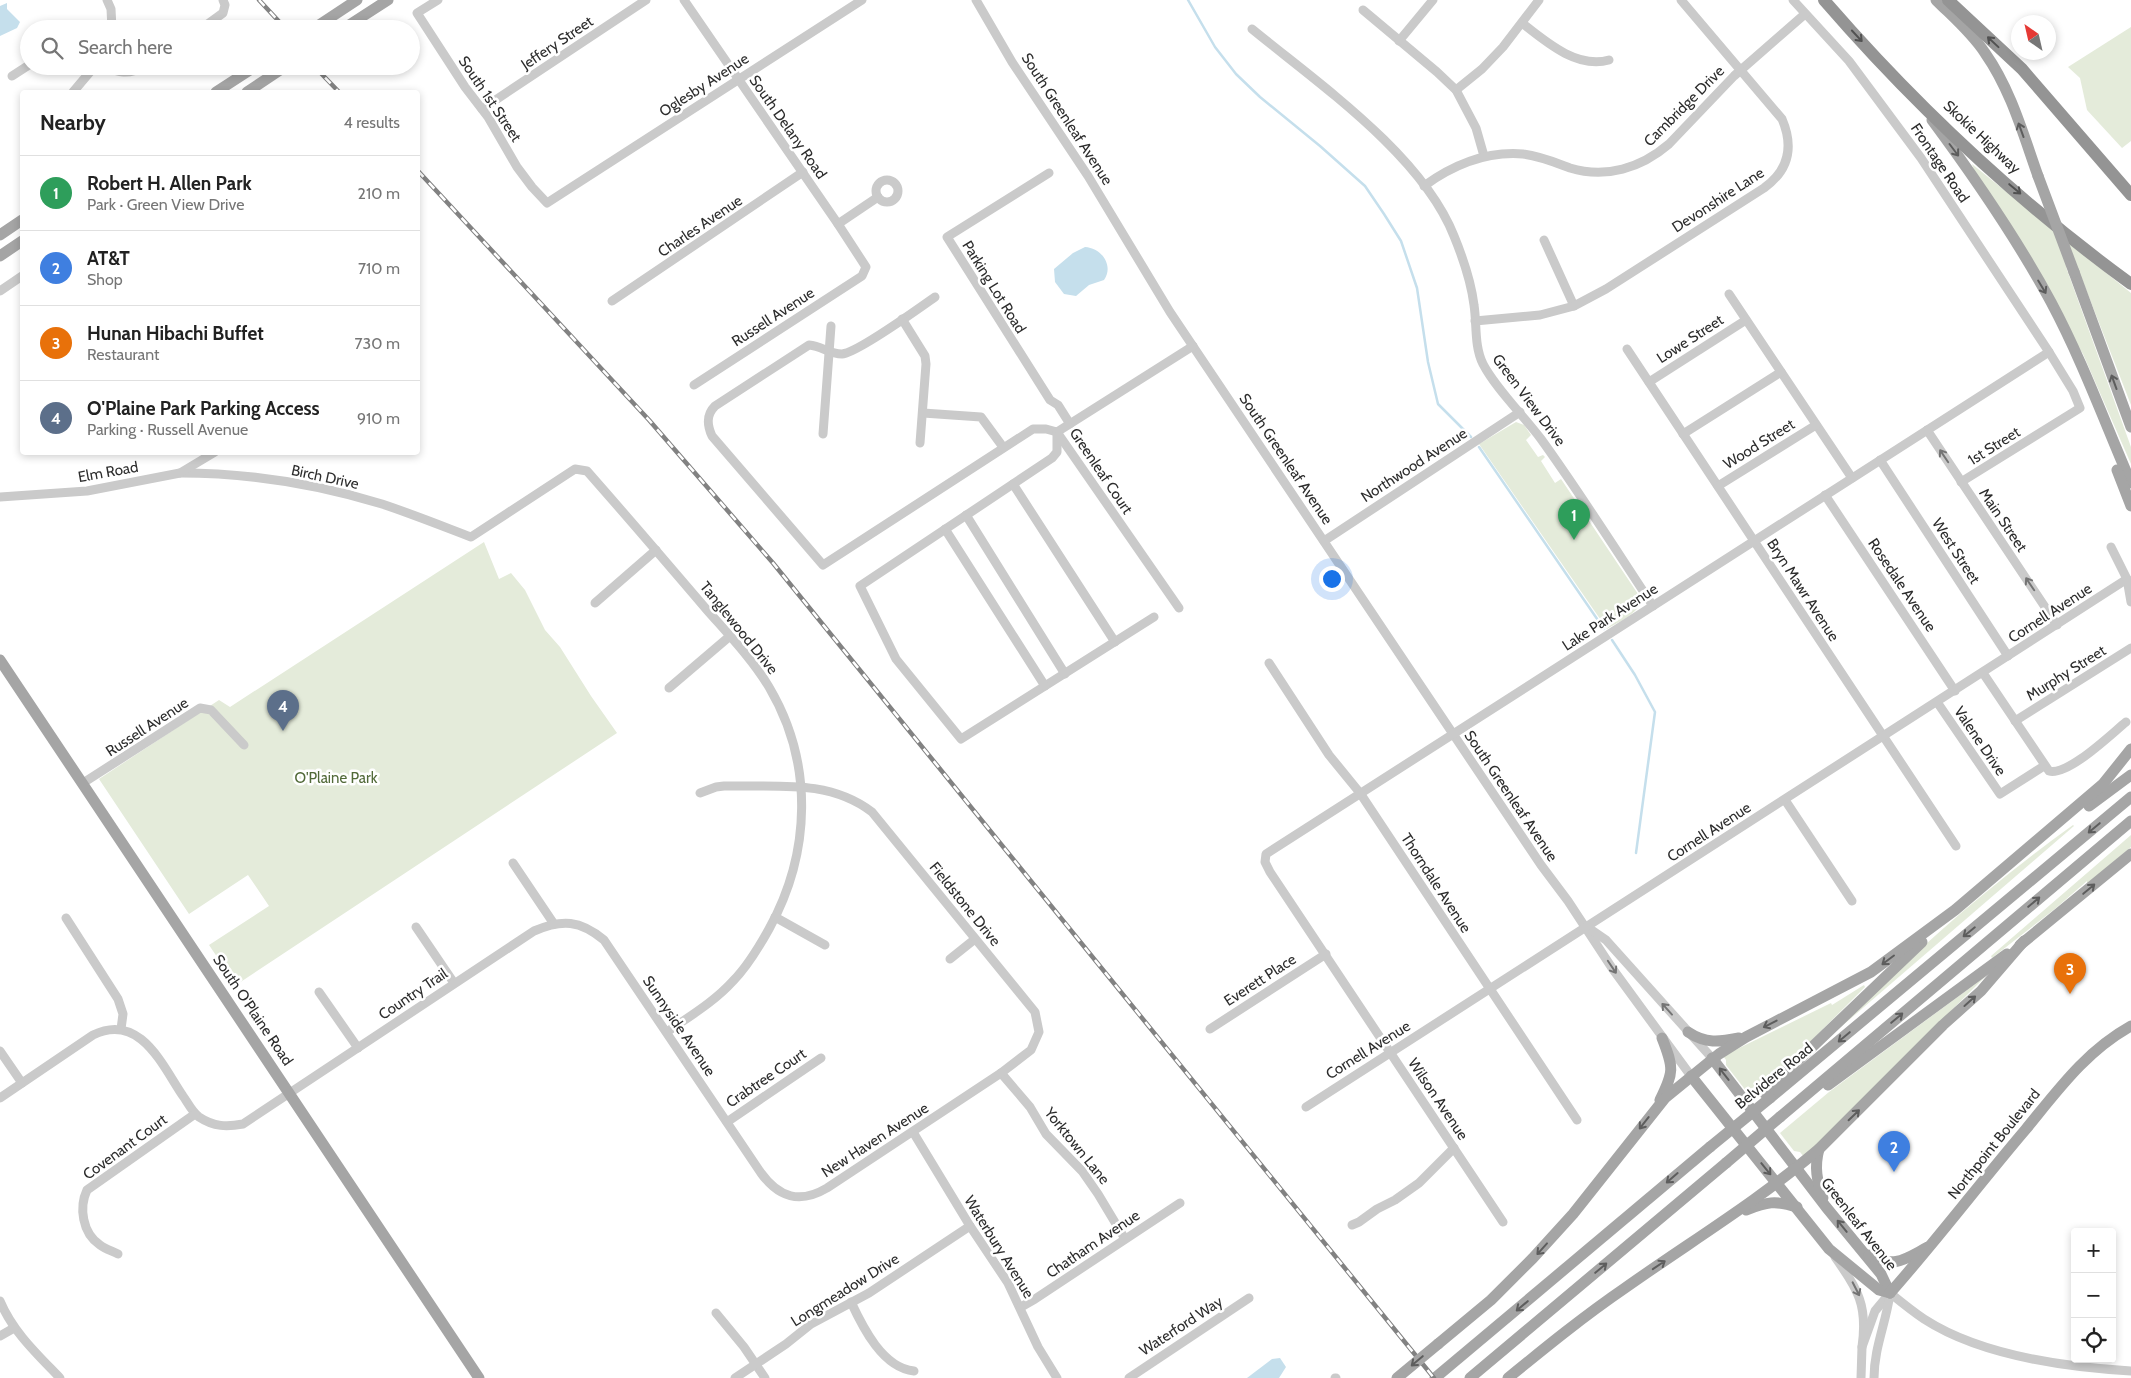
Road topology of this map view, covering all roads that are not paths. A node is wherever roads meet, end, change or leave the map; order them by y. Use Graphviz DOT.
graph roads {
  1 [pos="107,0"];
  2 [pos="222,0"];
  3 [pos="357,0"];
  4 [pos="388,0"];
  5 [pos="438,0"];
  6 [pos="646,0"];
  7 [pos="684,0"];
  8 [pos="862,0"];
  9 [pos="976,0"];
  10 [pos="1433,0"];
  11 [pos="1539,0"];
  12 [pos="1681,0"];
  13 [pos="1794,0"];
  14 [pos="1824,0"];
  15 [pos="1936,0"];
  16 [pos="1948,0"];
  17 [pos="1364,10"];
  18 [pos="1805,14"];
  19 [pos="112,20"];
  20 [pos="213,20"];
  21 [pos="327,20"];
  22 [pos="357,20"];
  23 [pos="1522,23"];
  24 [pos="1252,30"];
  25 [pos="1399,41"];
  26 [pos="1609,60"];
  27 [pos="2022,69"];
  28 [pos="1740,70"];
  29 [pos="20,71"];
  30 [pos="87,75"];
  31 [pos="242,75"];
  32 [pos="272,75"];
  33 [pos="12,76"];
  34 [pos="738,79"];
  35 [pos="75,90"];
  36 [pos="219,90"];
  37 [pos="249,90"];
  38 [pos="1456,90"];
  39 [pos="1915,97"];
  40 [pos="482,109"];
  41 [pos="1484,156"];
  42 [pos="803,172"];
  43 [pos="1049,173"];
  44 [pos="2131,182"];
  45 [pos="1424,186"];
  46 [pos="563,194"];
  47 [pos="2131,195"];
  48 [pos="878,197"];
  49 [pos="20,221"];
  50 [pos="838,224"];
  51 [pos="0,234"];
  52 [pos="1544,240"];
  53 [pos="20,242"];
  54 [pos="0,256"];
  55 [pos="865,271"];
  56 [pos="20,277"];
  57 [pos="2131,284"];
  58 [pos="0,291"];
  59 [pos="1729,294"];
  60 [pos="935,298"];
  61 [pos="612,301"];
  62 [pos="1574,306"];
  63 [pos="902,320"];
  64 [pos="1746,320"];
  65 [pos="1475,321"];
  66 [pos="831,326"];
  67 [pos="1193,346"];
  68 [pos="1627,349"];
  69 [pos="2049,352"];
  70 [pos="829,353"];
  71 [pos="1781,372"];
  72 [pos="1649,382"];
  73 [pos="694,385"];
  74 [pos="1520,412"];
  75 [pos="923,413"];
  76 [pos="2104,420"];
  77 [pos="1070,424"];
  78 [pos="1816,425"];
  79 [pos="2131,427"];
  80 [pos="1927,430"];
  81 [pos="1057,432"];
  82 [pos="2041,432"];
  83 [pos="823,434"];
  84 [pos="1683,434"];
  85 [pos="920,443"];
  86 [pos="1003,447"];
  87 [pos="210,455"];
  88 [pos="1880,460"];
  89 [pos="180,473"];
  90 [pos="1852,478"];
  91 [pos="1962,482"];
  92 [pos="2131,483"];
  93 [pos="1013,484"];
  94 [pos="1718,486"];
  95 [pos="601,487"];
  96 [pos="1825,495"];
  97 [pos="0,497"];
  98 [pos="2131,506"];
  99 [pos="966,515"];
  100 [pos="945,529"];
  101 [pos="1324,541"];
  102 [pos="1754,541"];
  103 [pos="2112,547"];
  104 [pos="656,550"];
  105 [pos="2127,579"];
  106 [pos="2131,602"];
  107 [pos="594,603"];
  108 [pos="1653,606"];
  109 [pos="1179,608"];
  110 [pos="1154,618"];
  111 [pos="2057,625"];
  112 [pos="730,636"];
  113 [pos="1115,642"];
  114 [pos="2131,648"];
  115 [pos="2008,656"];
  116 [pos="0,660"];
  117 [pos="1268,663"];
  118 [pos="1983,672"];
  119 [pos="1065,674"];
  120 [pos="1045,686"];
  121 [pos="669,688"];
  122 [pos="1955,690"];
  123 [pos="1937,702"];
  124 [pos="2015,721"];
  125 [pos="2126,722"];
  126 [pos="1452,734"];
  127 [pos="1883,737"];
  128 [pos="244,745"];
  129 [pos="2131,749"];
  130 [pos="2044,766"];
  131 [pos="2131,775"];
  132 [pos="83,784"];
  133 [pos="802,787"];
  134 [pos="1360,793"];
  135 [pos="700,794"];
  136 [pos="2131,797"];
  137 [pos="1785,800"];
  138 [pos="2131,821"];
  139 [pos="1956,846"];
  140 [pos="2026,850"];
  141 [pos="2131,854"];
  142 [pos="513,863"];
  143 [pos="1284,892"];
  144 [pos="1852,901"];
  145 [pos="1955,910"];
  146 [pos="775,917"];
  147 [pos="66,918"];
  148 [pos="554,924"];
  149 [pos="1585,926"];
  150 [pos="416,927"];
  151 [pos="976,939"];
  152 [pos="2024,942"];
  153 [pos="825,945"];
  154 [pos="1326,954"];
  155 [pos="950,959"];
  156 [pos="454,983"];
  157 [pos="1490,989"];
  158 [pos="319,992"];
  159 [pos="2131,1026"];
  160 [pos="122,1029"];
  161 [pos="1210,1029"];
  162 [pos="667,1032"];
  163 [pos="1688,1032"];
  164 [pos="1746,1037"];
  165 [pos="1662,1038"];
  166 [pos="358,1048"];
  167 [pos="0,1051"];
  168 [pos="1391,1052"];
  169 [pos="821,1058"];
  170 [pos="1712,1058"];
  171 [pos="1001,1073"];
  172 [pos="1691,1076"];
  173 [pos="22,1083"];
  174 [pos="290,1093"];
  175 [pos="1767,1096"];
  176 [pos="0,1098"];
  177 [pos="1306,1107"];
  178 [pos="1656,1108"];
  179 [pos="195,1114"];
  180 [pos="1780,1118"];
  181 [pos="1577,1120"];
  182 [pos="727,1122"];
  183 [pos="912,1132"];
  184 [pos="1454,1148"];
  185 [pos="1819,1149"];
  186 [pos="1796,1168"];
  187 [pos="762,1173"];
  188 [pos="1778,1183"];
  189 [pos="1180,1204"];
  190 [pos="1826,1206"];
  191 [pos="1797,1207"];
  192 [pos="1730,1216"];
  193 [pos="1503,1222"];
  194 [pos="1352,1225"];
  195 [pos="970,1226"];
  196 [pos="1125,1240"];
  197 [pos="1934,1244"];
  198 [pos="1829,1249"];
  199 [pos="1862,1251"];
  200 [pos="118,1254"];
  201 [pos="1890,1293"];
  202 [pos="1249,1298"];
  203 [pos="0,1301"];
  204 [pos="851,1302"];
  205 [pos="1021,1307"];
  206 [pos="716,1313"];
  207 [pos="14,1328"];
  208 [pos="0,1336"];
  209 [pos="1862,1347"];
  210 [pos="756,1364"];
  211 [pos="914,1370"];
  212 [pos="2131,1370"];
  213 [pos="60,1378"];
  214 [pos="479,1378"];
  215 [pos="735,1378"];
  216 [pos="765,1378"];
  217 [pos="1057,1378"];
  218 [pos="1129,1378"];
  219 [pos="1397,1378"];
  220 [pos="1435,1378"];
  221 [pos="1470,1378"];
  222 [pos="1508,1378"];
  223 [pos="1860,1378"];
  224 [pos="1874,1378"];
  1 -- 19 [label="street"];
  2 -- 20 [label="street"];
  3 -- 21 [label="main road"];
  4 -- 22 [label="main road"];
  5 -- 40 [label="street, South 1st Street"];
  6 -- 40 [label="street, Jeffery Street"];
  7 -- 34 [label="street, South Delany Road"];
  8 -- 34 [label="street, Oglesby Avenue"];
  9 -- 67 [label="street, South Greenleaf Avenue"];
  10 -- 25 [label="street"];
  11 -- 23 [label="street"];
  12 -- 28 [label="street, Devonshire Lane"];
  13 -- 18 [label="street, Frontage Road"];
  14 -- 39 [label="highway, Skokie Highway, one-way"];
  79 -- 15 [label="main road, one-way, bridge"];
  27 -- 16 [label="highway, one-way"];
  17 -- 25 [label="street"];
  18 -- 28 [label="street, Cambridge Drive"];
  18 -- 69 [label="street, Frontage Road"];
  23 -- 26 [label="street"];
  23 -- 38 [label="street"];
  24 -- 45 [label="street, Green View Drive"];
  25 -- 38 [label="street"];
  27 -- 44 [label="highway"];
  27 -- 47 [label="highway"];
  28 -- 41 [label="street, Cambridge Drive"];
  28 -- 62 [label="street, Devonshire Lane"];
  29 -- 33 [label="street"];
  30 -- 35 [label="street"];
  31 -- 36 [label="main road"];
  32 -- 37 [label="main road"];
  34 -- 42 [label="street, South Delany Road"];
  34 -- 46 [label="street, Oglesby Avenue"];
  38 -- 41 [label="street"];
  39 -- 57 [label="highway, Skokie Highway, one-way"];
  39 -- 76 [label="main road, one-way"];
  40 -- 46 [label="street, South 1st Street"];
  41 -- 45 [label="street, Cambridge Drive"];
  42 -- 50 [label="street, South Delany Road"];
  42 -- 61 [label="street, Charles Avenue"];
  43 -- 77 [label="street, Parking Lot Road"];
  45 -- 65 [label="street, Green View Drive"];
  48 -- 50 [label="street"];
  49 -- 51 [label="main road"];
  50 -- 55 [label="street, South Delany Road"];
  52 -- 62 [label="street"];
  53 -- 54 [label="main road"];
  55 -- 73 [label="street, Russell Avenue"];
  56 -- 58 [label="street"];
  59 -- 64 [label="street"];
  60 -- 63 [label="street"];
  62 -- 65 [label="street, Devonshire Lane"];
  63 -- 70 [label="street"];
  63 -- 75 [label="street"];
  64 -- 71 [label="street"];
  64 -- 72 [label="street, Lowe Street"];
  65 -- 74 [label="street, Green View Drive"];
  66 -- 70 [label="street"];
  67 -- 77 [label="street, Greenleaf Court"];
  67 -- 101 [label="street, South Greenleaf Avenue"];
  68 -- 72 [label="street, Bryn Mawr Avenue"];
  69 -- 80 [label="street, Lake Park Avenue"];
  69 -- 82 [label="street, Frontage Road"];
  70 -- 83 [label="street"];
  70 -- 86 [label="street"];
  71 -- 78 [label="street"];
  71 -- 84 [label="street"];
  72 -- 84 [label="street, Bryn Mawr Avenue"];
  74 -- 101 [label="street, Northwood Avenue"];
  74 -- 108 [label="street, Green View Drive"];
  75 -- 85 [label="street"];
  75 -- 86 [label="street"];
  76 -- 92 [label="main road"];
  76 -- 98 [label="main road"];
  77 -- 81 [label="street, Greenleaf Court"];
  78 -- 90 [label="street"];
  78 -- 94 [label="street, Wood Street"];
  80 -- 88 [label="street, Lake Park Avenue"];
  91 -- 80 [label="street, Main Street, one-way"];
  81 -- 86 [label="street"];
  81 -- 93 [label="street"];
  81 -- 109 [label="street, Greenleaf Court"];
  82 -- 91 [label="street, 1st Street"];
  84 -- 94 [label="street, Bryn Mawr Avenue"];
  87 -- 89 [label="street, Elm Road"];
  88 -- 90 [label="street, Lake Park Avenue"];
  88 -- 115 [label="street, West Street"];
  89 -- 95 [label="street, Birch Drive"];
  89 -- 97 [label="street, Elm Road"];
  90 -- 96 [label="street, Lake Park Avenue"];
  111 -- 91 [label="street, Main Street, one-way"];
  93 -- 99 [label="street"];
  93 -- 113 [label="street"];
  94 -- 102 [label="street, Bryn Mawr Avenue"];
  95 -- 104 [label="street, Tanglewood Drive"];
  96 -- 102 [label="street, Lake Park Avenue"];
  96 -- 122 [label="street, Rosedale Avenue"];
  99 -- 100 [label="street"];
  99 -- 119 [label="street"];
  100 -- 120 [label="street"];
  100 -- 120 [label="street"];
  101 -- 126 [label="street, South Greenleaf Avenue"];
  102 -- 108 [label="street, Lake Park Avenue"];
  102 -- 127 [label="street, Bryn Mawr Avenue"];
  103 -- 105 [label="street"];
  104 -- 107 [label="street"];
  104 -- 112 [label="street, Tanglewood Drive"];
  105 -- 106 [label="street"];
  105 -- 111 [label="street, Cornell Avenue"];
  108 -- 126 [label="street, Lake Park Avenue"];
  110 -- 113 [label="street"];
  111 -- 115 [label="street, Cornell Avenue"];
  112 -- 121 [label="street"];
  112 -- 133 [label="street, Tanglewood Drive"];
  113 -- 119 [label="street"];
  114 -- 124 [label="street, Murphy Street"];
  115 -- 118 [label="street, Cornell Avenue"];
  116 -- 132 [label="main road, South O'Plaine Road"];
  117 -- 134 [label="street, Thorndale Avenue"];
  118 -- 122 [label="street, Cornell Avenue"];
  118 -- 124 [label="street"];
  119 -- 120 [label="street"];
  122 -- 123 [label="street, Cornell Avenue"];
  123 -- 127 [label="street, Cornell Avenue"];
  123 -- 130 [label="street, Valene Drive"];
  124 -- 130 [label="street"];
  125 -- 130 [label="street"];
  126 -- 134 [label="street, Lake Park Avenue"];
  126 -- 149 [label="street, South Greenleaf Avenue"];
  127 -- 137 [label="street, Cornell Avenue"];
  127 -- 139 [label="street, Bryn Mawr Avenue"];
  128 -- 132 [label="street, Russell Avenue"];
  129 -- 140 [label="main road"];
  131 -- 140 [label="main road"];
  132 -- 174 [label="main road, South O'Plaine Road"];
  133 -- 135 [label="street, Fieldstone Drive"];
  133 -- 146 [label="street, Tanglewood Drive"];
  133 -- 151 [label="street, Fieldstone Drive"];
  134 -- 143 [label="street, Lake Park Avenue"];
  134 -- 157 [label="street, Thorndale Avenue"];
  136 -- 175 [label="main road, Belvidere Road, one-way"];
  137 -- 144 [label="street"];
  137 -- 149 [label="street, Cornell Avenue"];
  180 -- 138 [label="main road, one-way"];
  140 -- 145 [label="main road"];
  152 -- 141 [label="main road, one-way"];
  142 -- 148 [label="street"];
  143 -- 154 [label="street, Wilson Avenue"];
  145 -- 164 [label="main road, one-way"];
  145 -- 175 [label="main road"];
  146 -- 153 [label="street"];
  146 -- 162 [label="street, Tanglewood Drive"];
  147 -- 160 [label="street"];
  148 -- 156 [label="street, Country Trail"];
  148 -- 162 [label="street, Sunnyside Avenue"];
  149 -- 157 [label="street, Cornell Avenue"];
  163 -- 149 [label="street, South Greenleaf Avenue, one-way"];
  149 -- 165 [label="street, South Greenleaf Avenue, one-way"];
  150 -- 156 [label="street"];
  151 -- 155 [label="street"];
  151 -- 171 [label="street, Fieldstone Drive"];
  152 -- 180 [label="main road"];
  185 -- 152 [label="main road, one-way"];
  154 -- 161 [label="street, Everett Place"];
  154 -- 168 [label="street, Wilson Avenue"];
  156 -- 166 [label="street, Country Trail"];
  157 -- 168 [label="street, Cornell Avenue"];
  157 -- 181 [label="street, Thorndale Avenue"];
  158 -- 166 [label="street"];
  159 -- 197 [label="main road, Northpoint Boulevard"];
  160 -- 173 [label="street"];
  160 -- 179 [label="street"];
  162 -- 182 [label="street, Sunnyside Avenue"];
  163 -- 164 [label="main road"];
  163 -- 170 [label="street, South Greenleaf Avenue"];
  164 -- 170 [label="main road"];
  165 -- 172 [label="street, South Greenleaf Avenue"];
  165 -- 178 [label="main road"];
  166 -- 174 [label="street, Country Trail"];
  167 -- 173 [label="street"];
  168 -- 177 [label="street, Cornell Avenue"];
  168 -- 184 [label="street, Wilson Avenue"];
  169 -- 182 [label="street, Crabtree Court"];
  170 -- 172 [label="main road"];
  186 -- 170 [label="main road, Greenleaf Avenue, one-way"];
  171 -- 183 [label="street, New Haven Avenue"];
  171 -- 196 [label="street, Yorktown Lane"];
  172 -- 178 [label="main road"];
  172 -- 188 [label="main road, Greenleaf Avenue, one-way"];
  173 -- 176 [label="street"];
  174 -- 179 [label="street, Country Trail"];
  174 -- 214 [label="main road, South O'Plaine Road"];
  175 -- 220 [label="main road, one-way, bridge"];
  178 -- 219 [label="main road, one-way, bridge"];
  179 -- 200 [label="street, Covenant Court"];
  221 -- 180 [label="main road, one-way, bridge"];
  182 -- 187 [label="street, Sunnyside Avenue"];
  183 -- 187 [label="street, New Haven Avenue"];
  183 -- 195 [label="street, Waterbury Avenue"];
  184 -- 193 [label="street, Wilson Avenue"];
  184 -- 194 [label="street"];
  185 -- 186 [label="main road"];
  185 -- 190 [label="main road"];
  186 -- 188 [label="main road"];
  186 -- 190 [label="main road, Greenleaf Avenue"];
  188 -- 191 [label="main road, Greenleaf Avenue"];
  188 -- 192 [label="main road"];
  189 -- 196 [label="street, Chatham Avenue"];
  199 -- 190 [label="main road, Greenleaf Avenue, one-way"];
  191 -- 192 [label="main road"];
  191 -- 198 [label="main road, Greenleaf Avenue"];
  222 -- 192 [label="main road, one-way"];
  195 -- 204 [label="street, Longmeadow Drive"];
  195 -- 205 [label="street, Waterbury Avenue"];
  196 -- 205 [label="street, Chatham Avenue"];
  197 -- 199 [label="main road"];
  197 -- 201 [label="main road, Northpoint Boulevard"];
  198 -- 201 [label="main road, Greenleaf Avenue"];
  198 -- 209 [label="street, one-way"];
  199 -- 201 [label="main road, Greenleaf Avenue"];
  201 -- 209 [label="street"];
  201 -- 212 [label="street"];
  201 -- 224 [label="street"];
  202 -- 218 [label="street, Waterford Way"];
  203 -- 207 [label="street"];
  204 -- 210 [label="street, Longmeadow Drive"];
  204 -- 211 [label="street"];
  205 -- 217 [label="street, Waterbury Avenue"];
  206 -- 210 [label="street"];
  207 -- 208 [label="street"];
  207 -- 213 [label="street"];
  209 -- 223 [label="street"];
  210 -- 215 [label="street, Longmeadow Drive"];
  210 -- 216 [label="street"];
}
